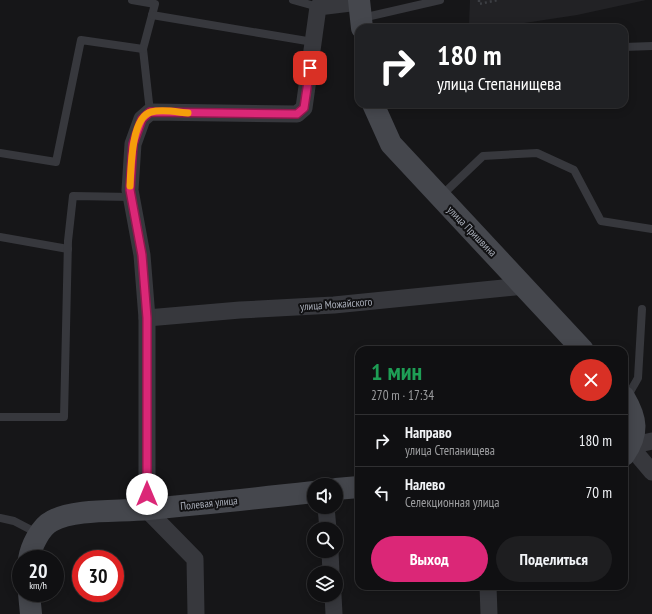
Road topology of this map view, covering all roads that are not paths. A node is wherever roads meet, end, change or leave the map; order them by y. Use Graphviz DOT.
graph roads {
  1 [pos="132,0"];
  2 [pos="293,0"];
  3 [pos="440,0"];
  4 [pos="318,7"];
  5 [pos="360,12"];
  6 [pos="152,15"];
  7 [pos="314,42"];
  8 [pos="652,46"];
  9 [pos="628,47"];
  10 [pos="143,49"];
  11 [pos="374,108"];
  12 [pos="150,112"];
  13 [pos="0,153"];
  14 [pos="132,197"];
  15 [pos="440,197"];
  16 [pos="652,229"];
  17 [pos="0,237"];
  18 [pos="68,249"];
  19 [pos="524,286"];
  20 [pos="642,309"];
  21 [pos="147,318"];
  22 [pos="580,346"];
  23 [pos="628,393"];
  24 [pos="628,405"];
  25 [pos="0,417"];
  26 [pos="652,442"];
  27 [pos="628,447"];
  28 [pos="628,450"];
  29 [pos="628,451"];
  30 [pos="652,472"];
  31 [pos="355,488"];
  32 [pos="343,489"];
  33 [pos="307,493"];
  34 [pos="147,510"];
  35 [pos="0,518"];
  36 [pos="39,534"];
  37 [pos="31,550"];
  38 [pos="488,590"];
  39 [pos="30,602"];
  40 [pos="333,602"];
  41 [pos="32,614"];
  42 [pos="196,614"];
  43 [pos="334,614"];
  44 [pos="489,614"];
  1 -- 6 [label="lane"];
  2 -- 4 [label="lane"];
  3 -- 5 [label="lane"];
  4 -- 5 [label="street"];
  4 -- 7 [label="street"];
  6 -- 7 [label="lane"];
  6 -- 10 [label="lane"];
  7 -- 12 [label="street"];
  8 -- 9 [label="lane"];
  10 -- 12 [label="lane"];
  10 -- 13 [label="lane"];
  11 -- 15 [label="street, улица Пришвина"];
  12 -- 14 [label="street"];
  14 -- 18 [label="lane"];
  14 -- 21 [label="street"];
  15 -- 16 [label="lane"];
  15 -- 19 [label="street, улица Пришвина"];
  17 -- 18 [label="lane"];
  18 -- 25 [label="lane"];
  19 -- 21 [label="street, улица Можайского"];
  19 -- 22 [label="street, улица Пришвина"];
  20 -- 23 [label="lane"];
  21 -- 34 [label="street"];
  24 -- 27 [label="street"];
  26 -- 28 [label="street"];
  29 -- 30 [label="street"];
  31 -- 32 [label="street"];
  33 -- 34 [label="street, Полевая улица"];
  34 -- 36 [label="street, Полевая улица"];
  34 -- 42 [label="street"];
  35 -- 36 [label="lane"];
  36 -- 37 [label="street, Полевая улица"];
  38 -- 44 [label="street"];
  39 -- 41 [label="street"];
  40 -- 43 [label="street"];
}
